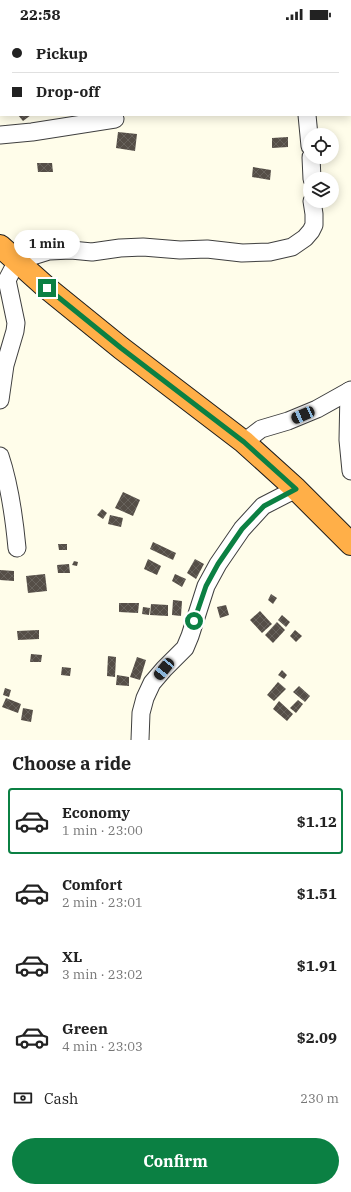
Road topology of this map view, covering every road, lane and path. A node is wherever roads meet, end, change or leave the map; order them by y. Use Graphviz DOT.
graph roads {
  1 [pos="307,116"];
  2 [pos="115,118"];
  3 [pos="308,128"];
  4 [pos="0,135"];
  5 [pos="313,208"];
  6 [pos="0,246"];
  7 [pos="17,262"];
  8 [pos="350,391"];
  9 [pos="0,400"];
  10 [pos="244,442"];
  11 [pos="0,456"];
  12 [pos="351,471"];
  13 [pos="296,489"];
  14 [pos="351,544"];
  15 [pos="17,548"];
  16 [pos="140,740"];
  1 -- 3 [label="street"];
  2 -- 4 [label="street"];
  5 -- 7 [label="street"];
  6 -- 7 [label="highway"];
  7 -- 9 [label="street"];
  7 -- 10 [label="highway"];
  8 -- 10 [label="street"];
  8 -- 12 [label="street"];
  10 -- 13 [label="highway"];
  11 -- 15 [label="street"];
  13 -- 14 [label="highway"];
  13 -- 16 [label="street"];
}
